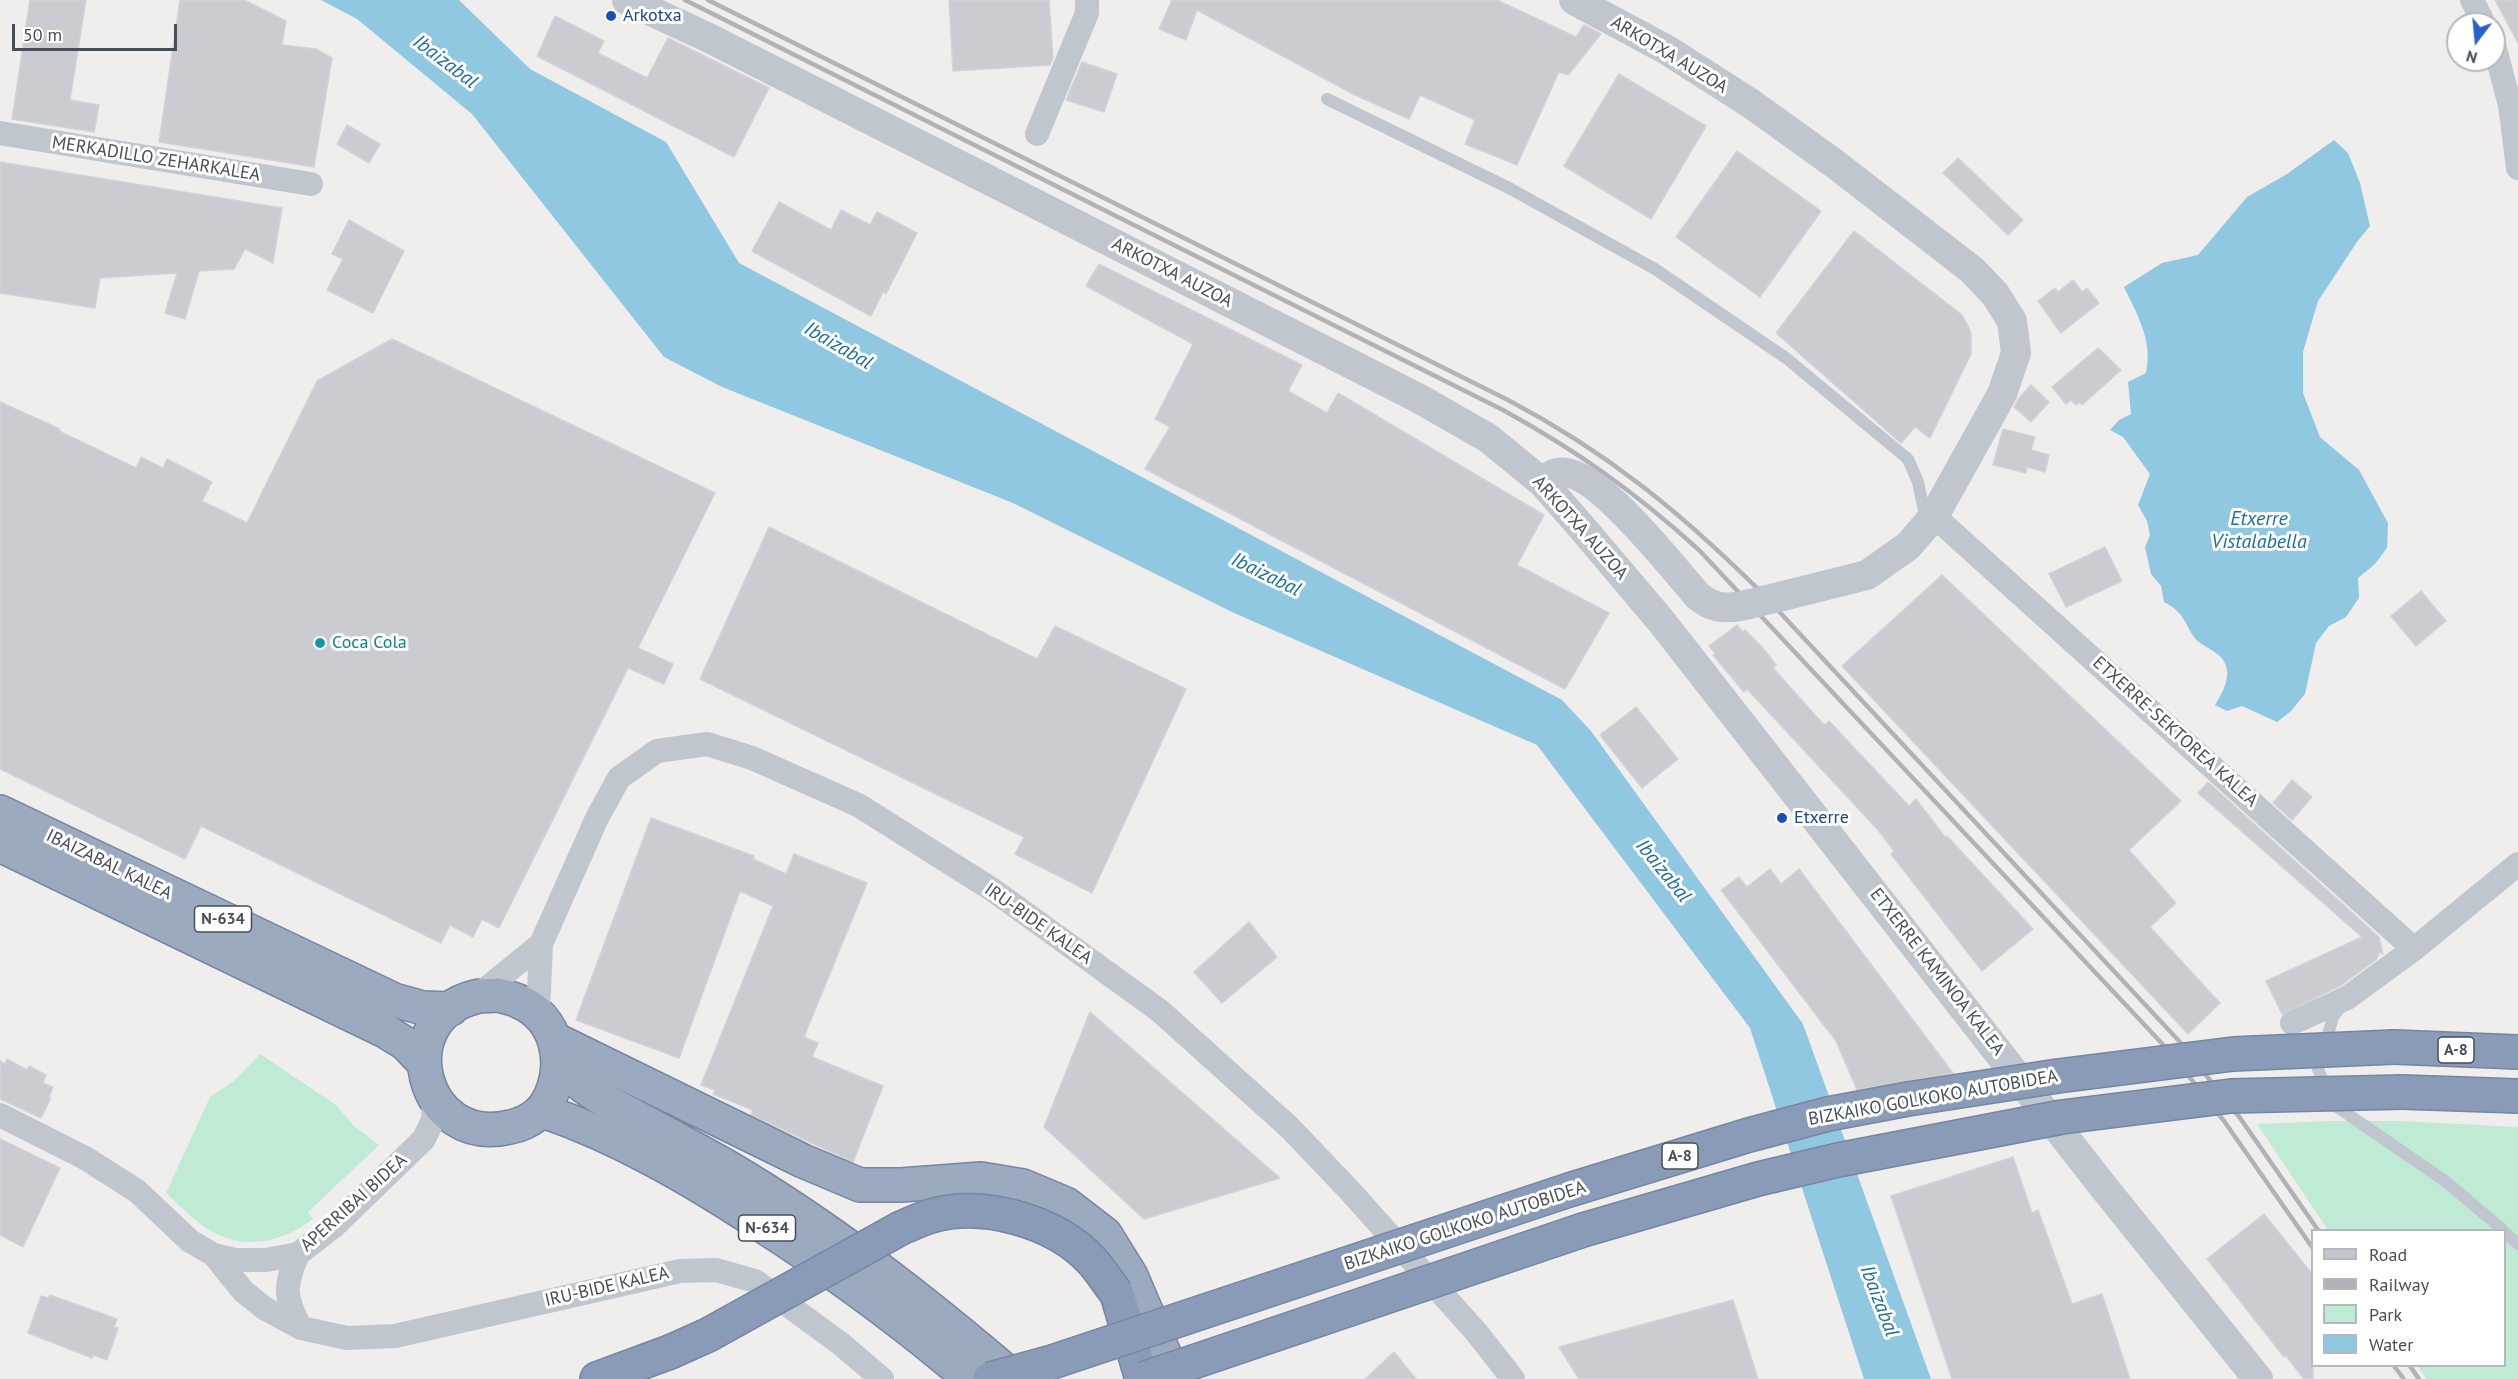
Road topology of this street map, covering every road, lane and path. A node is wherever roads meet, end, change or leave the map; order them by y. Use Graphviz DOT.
graph roads {
  1 [pos="627,0"];
  2 [pos="1071,0"];
  3 [pos="1087,0"];
  4 [pos="1574,0"];
  5 [pos="1072,48"];
  6 [pos="2503,72"];
  7 [pos="1327,99"];
  8 [pos="2514,102"];
  9 [pos="0,133"];
  10 [pos="1037,134"];
  11 [pos="2518,168"];
  12 [pos="311,184"];
  13 [pos="1544,483"];
  14 [pos="1931,520"];
  15 [pos="1661,621"];
  16 [pos="0,812"];
  17 [pos="0,845"];
  18 [pos="2518,864"];
  19 [pos="541,944"];
  20 [pos="2414,949"];
  21 [pos="2347,998"];
  22 [pos="463,1003"];
  23 [pos="2292,1023"];
  24 [pos="550,1039"];
  25 [pos="2518,1052"];
  26 [pos="424,1063"];
  27 [pos="2518,1096"];
  28 [pos="434,1098"];
  29 [pos="543,1111"];
  30 [pos="0,1115"];
  31 [pos="476,1129"];
  32 [pos="424,1139"];
  33 [pos="2502,1229"];
  34 [pos="2506,1233"];
  35 [pos="2518,1244"];
  36 [pos="298,1254"];
  37 [pos="214,1255"];
  38 [pos="301,1328"];
  39 [pos="597,1379"];
  40 [pos="882,1379"];
  41 [pos="970,1379"];
  42 [pos="990,1379"];
  43 [pos="1015,1379"];
  44 [pos="1142,1379"];
  45 [pos="1175,1379"];
  46 [pos="1513,1379"];
  47 [pos="2258,1379"];
  1 -- 13 [label="street, ARKOTXA AUZOA"];
  2 -- 5 [label="street"];
  3 -- 5 [label="street"];
  4 -- 14 [label="street, ARKOTXA AUZOA"];
  5 -- 10 [label="street"];
  6 -- 8 [label="street"];
  7 -- 14 [label="lane"];
  8 -- 11 [label="street"];
  9 -- 12 [label="street, MERKADILLO ZEHARKALEA"];
  13 -- 14 [label="street, bridge"];
  13 -- 15 [label="street, ARKOTXA AUZOA"];
  14 -- 20 [label="street, ETXERRE-SEKTOREA KALEA"];
  15 -- 47 [label="street, ETXERRE KAMINOA KALEA"];
  16 -- 22 [label="highway, IBAIZABAL KALEA / N-634"];
  17 -- 26 [label="highway, IBAIZABAL KALEA / N-634"];
  18 -- 20 [label="street"];
  19 -- 22 [label="street"];
  19 -- 24 [label="street"];
  19 -- 46 [label="street, IRU-BIDE KALEA"];
  20 -- 21 [label="street"];
  21 -- 23 [label="street"];
  21 -- 33 [label="lane"];
  22 -- 24 [label="highway"];
  22 -- 26 [label="highway"];
  24 -- 29 [label="highway"];
  24 -- 43 [label="highway, N-634"];
  24 -- 45 [label="highway"];
  25 -- 42 [label="highway, BIZKAIKO GOLKOKO AUTOBIDEA / A-8, bridge"];
  26 -- 28 [label="highway"];
  27 -- 44 [label="highway, A-8, bridge"];
  28 -- 31 [label="highway"];
  28 -- 32 [label="street"];
  29 -- 31 [label="highway"];
  29 -- 41 [label="highway, N-634"];
  30 -- 37 [label="street, APERRIBAI BIDEA"];
  31 -- 32 [label="street"];
  32 -- 36 [label="street, APERRIBAI BIDEA"];
  34 -- 35 [label="lane"];
  36 -- 37 [label="street, APERRIBAI BIDEA"];
  36 -- 38 [label="street"];
  37 -- 38 [label="street, IRU-BIDE KALEA"];
  38 -- 40 [label="street, IRU-BIDE KALEA"];
  39 -- 44 [label="highway, bridge"];
}
